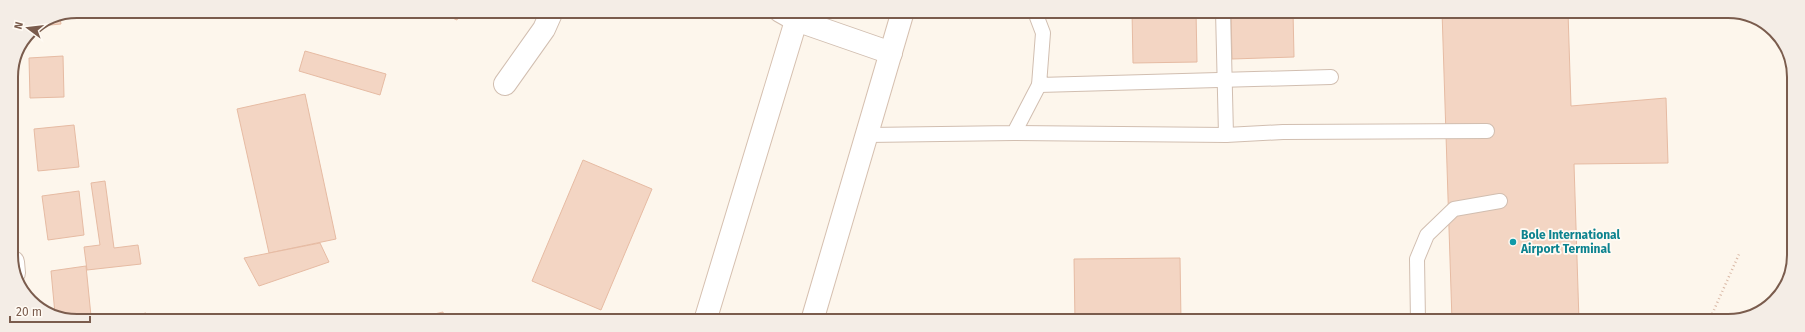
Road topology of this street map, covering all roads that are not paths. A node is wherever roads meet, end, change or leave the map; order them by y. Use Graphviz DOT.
graph roads {
  1 [pos="549,18"];
  2 [pos="790,18"];
  3 [pos="801,18"];
  4 [pos="901,18"];
  5 [pos="1037,18"];
  6 [pos="1223,18"];
  7 [pos="890,53"];
  8 [pos="1331,77"];
  9 [pos="1225,81"];
  10 [pos="505,84"];
  11 [pos="1039,85"];
  12 [pos="1487,131"];
  13 [pos="1014,133"];
  14 [pos="868,135"];
  15 [pos="1226,135"];
  16 [pos="1500,201"];
  17 [pos="707,314"];
  18 [pos="814,314"];
  19 [pos="1418,314"];
  1 -- 10 [label="main road"];
  2 -- 17 [label="main road"];
  3 -- 7 [label="main road"];
  4 -- 7 [label="main road"];
  5 -- 11 [label="lane"];
  6 -- 9 [label="lane"];
  7 -- 14 [label="main road"];
  8 -- 9 [label="lane"];
  9 -- 11 [label="lane"];
  9 -- 15 [label="lane"];
  11 -- 13 [label="lane"];
  12 -- 15 [label="lane"];
  13 -- 14 [label="lane"];
  13 -- 15 [label="lane"];
  14 -- 18 [label="main road"];
  16 -- 19 [label="lane"];
}
